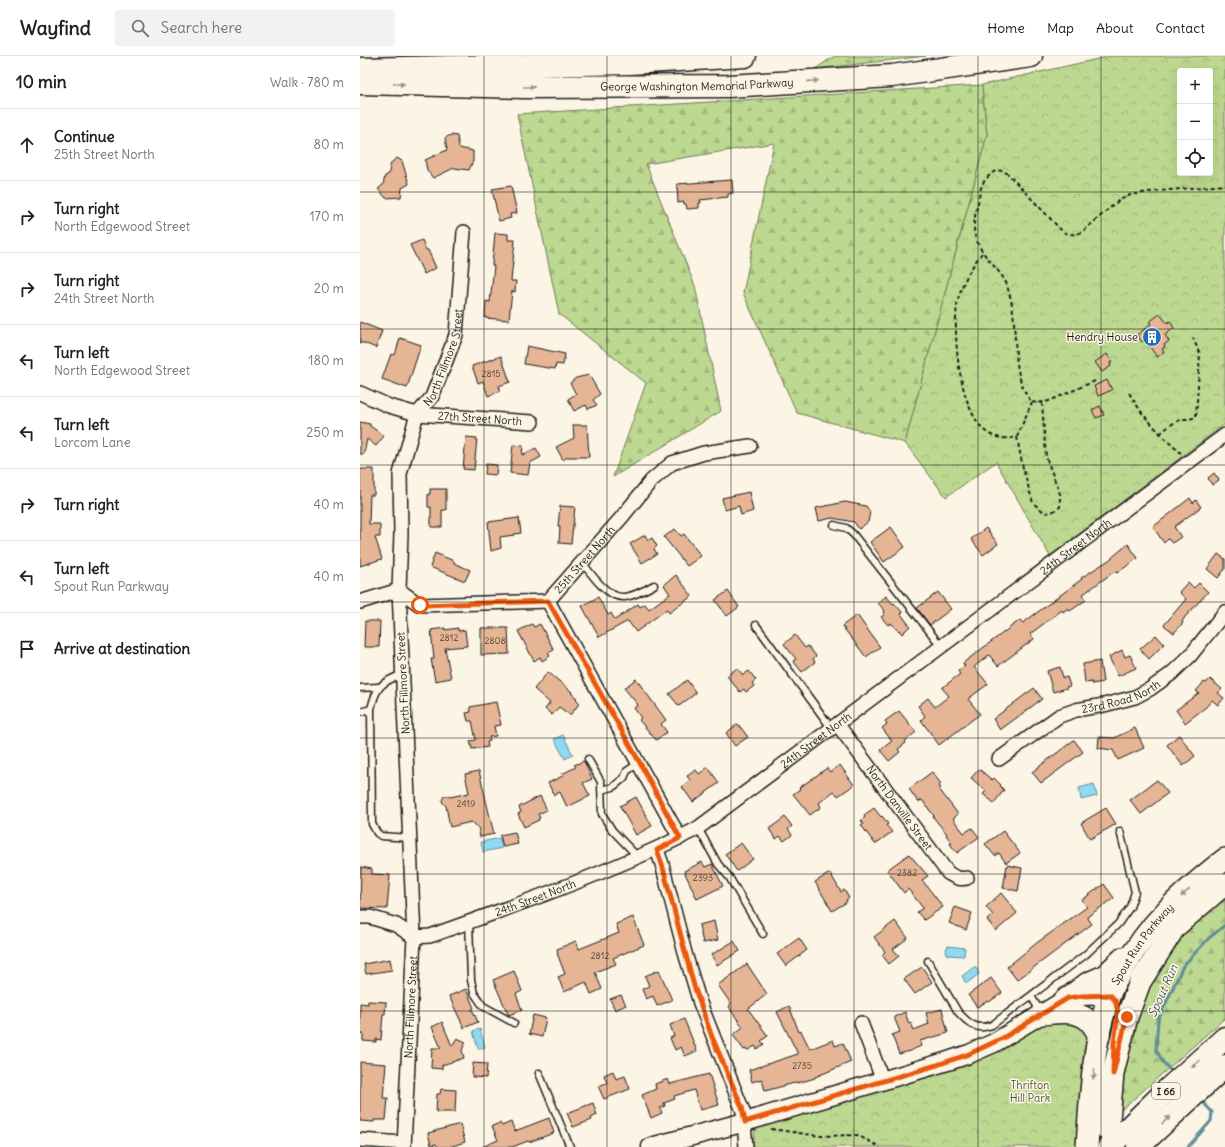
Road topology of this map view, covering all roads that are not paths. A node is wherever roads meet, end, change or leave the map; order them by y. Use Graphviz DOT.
graph roads {
  1 [pos="745,56"];
  2 [pos="1031,56"];
  3 [pos="360,69"];
  4 [pos="360,83"];
  5 [pos="464,232"];
  6 [pos="360,393"];
  7 [pos="417,414"];
  8 [pos="532,422"];
  9 [pos="1225,435"];
  10 [pos="750,446"];
  11 [pos="834,525"];
  12 [pos="582,562"];
  13 [pos="654,585"];
  14 [pos="399,590"];
  15 [pos="548,601"];
  16 [pos="360,602"];
  17 [pos="1225,612"];
  18 [pos="756,625"];
  19 [pos="941,646"];
  20 [pos="403,674"];
  21 [pos="378,687"];
  22 [pos="360,688"];
  23 [pos="371,709"];
  24 [pos="360,712"];
  25 [pos="835,727"];
  26 [pos="588,759"];
  27 [pos="999,759"];
  28 [pos="640,763"];
  29 [pos="601,790"];
  30 [pos="698,828"];
  31 [pos="1120,831"];
  32 [pos="410,838"];
  33 [pos="680,838"];
  34 [pos="657,850"];
  35 [pos="638,857"];
  36 [pos="1225,859"];
  37 [pos="968,878"];
  38 [pos="1225,884"];
  39 [pos="360,916"];
  40 [pos="469,922"];
  41 [pos="1175,927"];
  42 [pos="763,934"];
  43 [pos="414,937"];
  44 [pos="1140,941"];
  45 [pos="928,961"];
  46 [pos="1110,995"];
  47 [pos="1031,996"];
  48 [pos="1065,1000"];
  49 [pos="1042,1014"];
  50 [pos="514,1023"];
  51 [pos="861,1023"];
  52 [pos="1099,1036"];
  53 [pos="1225,1038"];
  54 [pos="1225,1066"];
  55 [pos="539,1073"];
  56 [pos="1113,1074"];
  57 [pos="883,1081"];
  58 [pos="745,1122"];
  59 [pos="1108,1139"];
  60 [pos="360,1140"];
  61 [pos="404,1145"];
  62 [pos="570,1147"];
  63 [pos="651,1147"];
  64 [pos="746,1147"];
  65 [pos="1087,1147"];
  66 [pos="1138,1147"];
  1 -- 3 [label="highway, George Washington Memorial Parkway"];
  4 -- 2 [label="highway, George Washington Memorial Parkway, one-way"];
  5 -- 7 [label="street, North Fillmore Street"];
  6 -- 7 [label="street, 27th Street North"];
  7 -- 8 [label="street, 27th Street North"];
  7 -- 14 [label="street, North Fillmore Street"];
  9 -- 19 [label="street, 24th Street North"];
  10 -- 12 [label="street, 25th Street North"];
  11 -- 19 [label="lane"];
  12 -- 13 [label="lane"];
  12 -- 15 [label="street, 25th Street North"];
  14 -- 15 [label="street, 25th Street North"];
  14 -- 16 [label="street"];
  14 -- 20 [label="street, North Fillmore Street"];
  15 -- 28 [label="street"];
  17 -- 27 [label="street, 23rd Road North"];
  18 -- 25 [label="lane"];
  19 -- 25 [label="street, 24th Street North"];
  20 -- 21 [label="lane"];
  20 -- 32 [label="street, North Fillmore Street"];
  21 -- 22 [label="lane"];
  21 -- 23 [label="lane"];
  23 -- 24 [label="lane"];
  23 -- 32 [label="lane"];
  25 -- 30 [label="street, 24th Street North"];
  25 -- 37 [label="street, North Danville Street"];
  26 -- 29 [label="lane"];
  28 -- 29 [label="lane"];
  28 -- 33 [label="street"];
  29 -- 35 [label="lane"];
  30 -- 33 [label="street, 24th Street North"];
  30 -- 42 [label="lane"];
  31 -- 47 [label="lane"];
  32 -- 43 [label="street, North Fillmore Street"];
  33 -- 34 [label="street, 24th Street North"];
  34 -- 35 [label="street, 24th Street North"];
  34 -- 58 [label="street"];
  35 -- 40 [label="street, 24th Street North"];
  36 -- 44 [label="main road, Spout Run Parkway, one-way"];
  38 -- 41 [label="main road, Spout Run Parkway"];
  39 -- 43 [label="street"];
  40 -- 43 [label="street, 24th Street North"];
  40 -- 50 [label="lane"];
  41 -- 46 [label="main road"];
  41 -- 56 [label="main road, Spout Run Parkway"];
  43 -- 61 [label="street, North Fillmore Street"];
  44 -- 46 [label="main road, Spout Run Parkway"];
  44 -- 48 [label="main road"];
  45 -- 47 [label="lane"];
  46 -- 48 [label="street"];
  46 -- 52 [label="main road, Spout Run Parkway"];
  46 -- 56 [label="main road"];
  47 -- 49 [label="lane"];
  48 -- 49 [label="street"];
  49 -- 52 [label="main road"];
  49 -- 57 [label="street"];
  51 -- 57 [label="street"];
  52 -- 65 [label="main road, Spout Run Parkway, one-way"];
  53 -- 59 [label="highway, I 66, one-way"];
  66 -- 54 [label="highway, I 66, one-way"];
  55 -- 62 [label="lane"];
  56 -- 59 [label="main road, Spout Run Parkway"];
  57 -- 58 [label="street"];
  58 -- 63 [label="street"];
  58 -- 64 [label="street"];
  60 -- 61 [label="street"];
}
